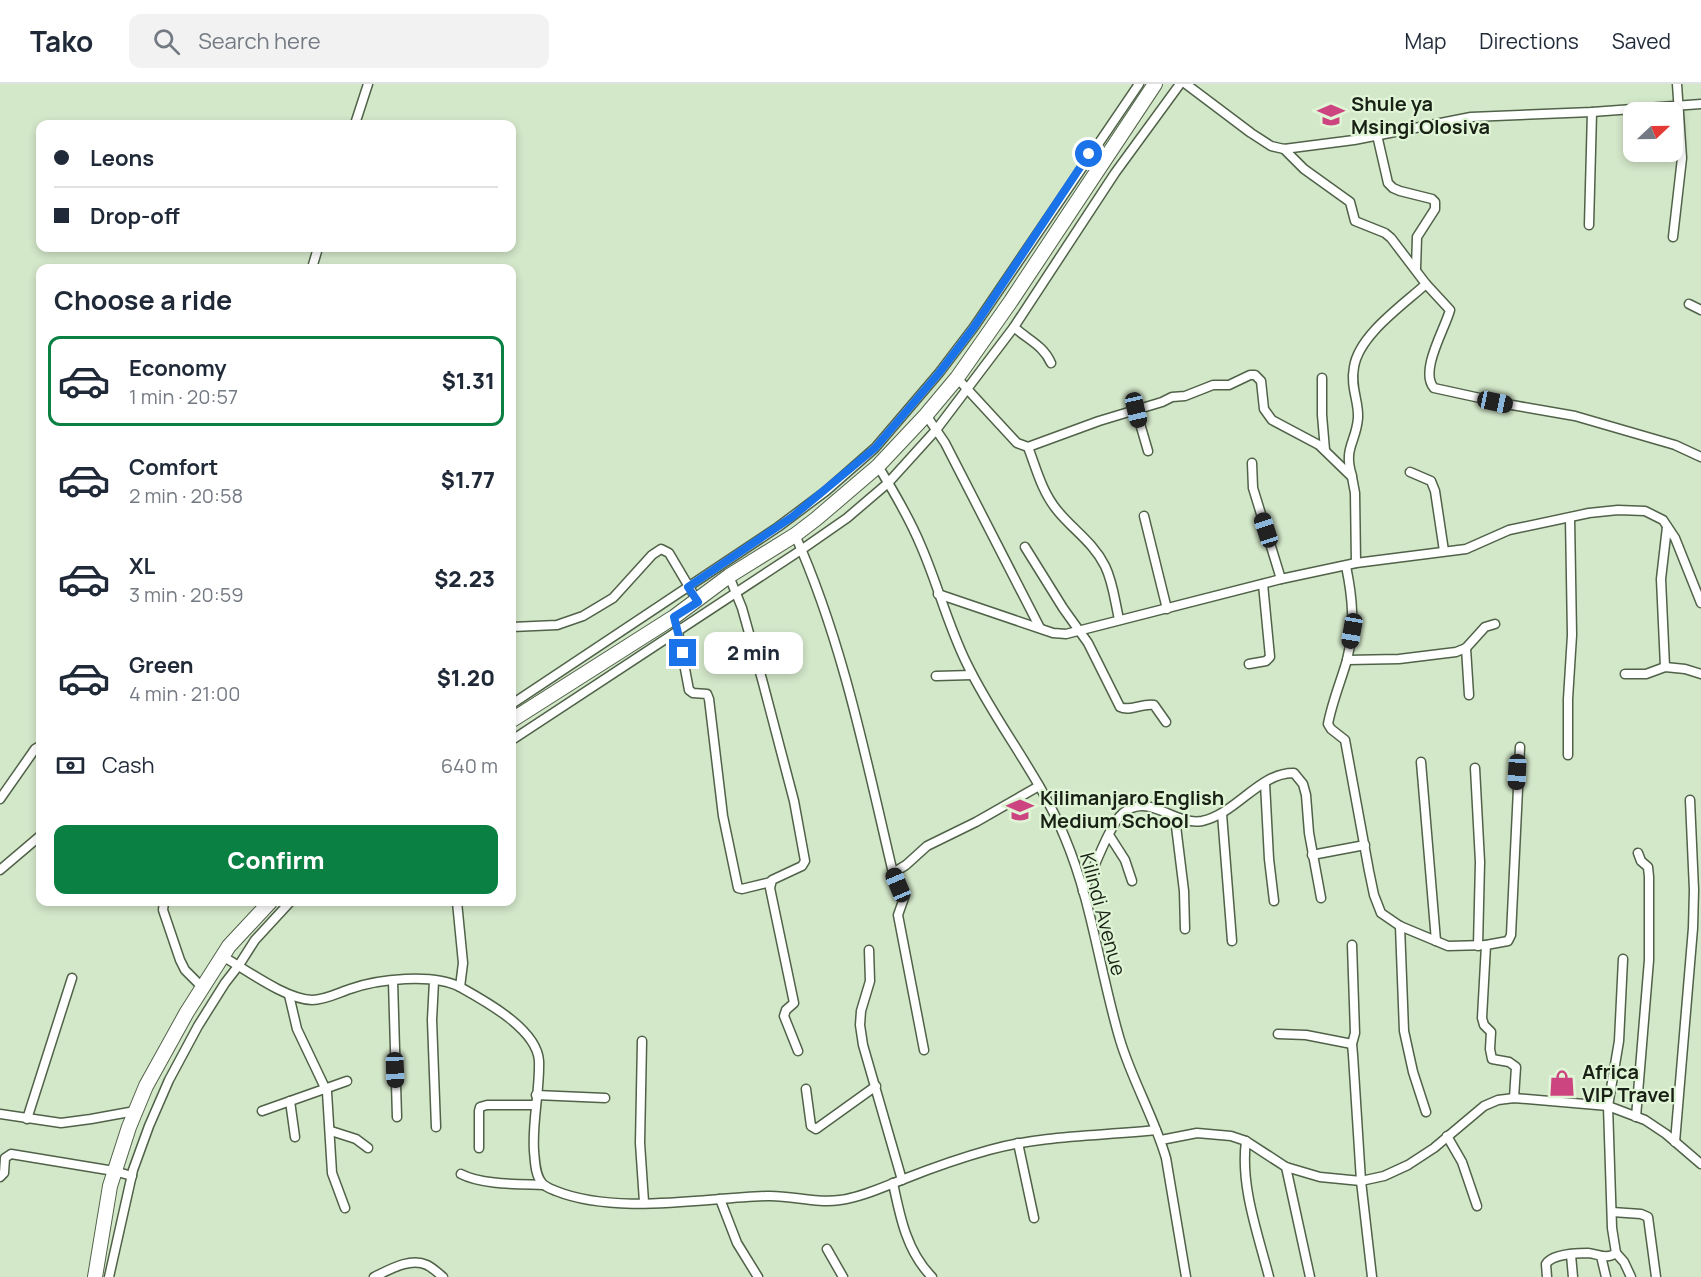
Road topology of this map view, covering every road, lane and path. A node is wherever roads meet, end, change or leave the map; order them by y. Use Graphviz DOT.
graph roads {
  1 [pos="368,84"];
  2 [pos="1139,84"];
  3 [pos="1155,84"];
  4 [pos="1180,84"];
  5 [pos="1186,84"];
  6 [pos="1677,84"];
  7 [pos="1679,102"];
  8 [pos="1701,104"];
  9 [pos="1683,106"];
  10 [pos="1623,110"];
  11 [pos="1592,112"];
  12 [pos="356,120"];
  13 [pos="1377,135"];
  14 [pos="1284,149"];
  15 [pos="1682,162"];
  16 [pos="1589,225"];
  17 [pos="1673,237"];
  18 [pos="1416,269"];
  19 [pos="1425,284"];
  20 [pos="1689,304"];
  21 [pos="1701,310"];
  22 [pos="1014,327"];
  23 [pos="1051,363"];
  24 [pos="957,378"];
  25 [pos="1322,378"];
  26 [pos="968,389"];
  27 [pos="1136,410"];
  28 [pos="926,415"];
  29 [pos="936,430"];
  30 [pos="1028,447"];
  31 [pos="1325,450"];
  32 [pos="1148,451"];
  33 [pos="1701,457"];
  34 [pos="1252,462"];
  35 [pos="878,466"];
  36 [pos="1410,472"];
  37 [pos="1352,477"];
  38 [pos="888,483"];
  39 [pos="1144,516"];
  40 [pos="1570,518"];
  41 [pos="1667,526"];
  42 [pos="795,535"];
  43 [pos="1025,547"];
  44 [pos="801,550"];
  45 [pos="1444,551"];
  46 [pos="1356,563"];
  47 [pos="1346,566"];
  48 [pos="729,576"];
  49 [pos="1281,579"];
  50 [pos="1263,584"];
  51 [pos="688,587"];
  52 [pos="737,593"];
  53 [pos="938,594"];
  54 [pos="698,602"];
  55 [pos="1701,603"];
  56 [pos="1167,609"];
  57 [pos="674,617"];
  58 [pos="1119,619"];
  59 [pos="1495,624"];
  60 [pos="516,627"];
  61 [pos="1040,628"];
  62 [pos="1078,630"];
  63 [pos="679,631"];
  64 [pos="1466,648"];
  65 [pos="1347,660"];
  66 [pos="1249,664"];
  67 [pos="1665,667"];
  68 [pos="1626,674"];
  69 [pos="1701,674"];
  70 [pos="972,675"];
  71 [pos="936,676"];
  72 [pos="1469,695"];
  73 [pos="516,701"];
  74 [pos="516,717"];
  75 [pos="1166,722"];
  76 [pos="516,737"];
  77 [pos="1520,747"];
  78 [pos="36,748"];
  79 [pos="1568,755"];
  80 [pos="1420,762"];
  81 [pos="1475,768"];
  82 [pos="1265,783"];
  83 [pos="1039,786"];
  84 [pos="0,800"];
  85 [pos="1690,800"];
  86 [pos="1222,814"];
  87 [pos="1175,818"];
  88 [pos="1109,835"];
  89 [pos="36,839"];
  90 [pos="1365,845"];
  91 [pos="1638,853"];
  92 [pos="1312,855"];
  93 [pos="0,870"];
  94 [pos="893,873"];
  95 [pos="1132,881"];
  96 [pos="771,882"];
  97 [pos="1083,891"];
  98 [pos="1321,898"];
  99 [pos="1274,901"];
  100 [pos="164,906"];
  101 [pos="266,906"];
  102 [pos="286,906"];
  103 [pos="457,906"];
  104 [pos="1400,926"];
  105 [pos="1185,929"];
  106 [pos="1232,941"];
  107 [pos="1436,941"];
  108 [pos="1352,945"];
  109 [pos="1482,946"];
  110 [pos="868,951"];
  111 [pos="222,956"];
  112 [pos="1623,959"];
  113 [pos="239,965"];
  114 [pos="72,978"];
  115 [pos="393,981"];
  116 [pos="434,981"];
  117 [pos="202,987"];
  118 [pos="460,987"];
  119 [pos="289,995"];
  120 [pos="1278,1034"];
  121 [pos="642,1041"];
  122 [pos="1352,1044"];
  123 [pos="924,1050"];
  124 [pos="798,1051"];
  125 [pos="347,1081"];
  126 [pos="876,1086"];
  127 [pos="326,1089"];
  128 [pos="806,1089"];
  129 [pos="605,1098"];
  130 [pos="1514,1098"];
  131 [pos="535,1100"];
  132 [pos="290,1101"];
  133 [pos="1608,1106"];
  134 [pos="135,1111"];
  135 [pos="262,1111"];
  136 [pos="1426,1112"];
  137 [pos="0,1114"];
  138 [pos="397,1117"];
  139 [pos="1636,1117"];
  140 [pos="27,1119"];
  141 [pos="436,1127"];
  142 [pos="1156,1130"];
  143 [pos="331,1131"];
  144 [pos="1447,1136"];
  145 [pos="295,1137"];
  146 [pos="1161,1140"];
  147 [pos="1246,1141"];
  148 [pos="1675,1142"];
  149 [pos="1018,1143"];
  150 [pos="368,1148"];
  151 [pos="479,1148"];
  152 [pos="1701,1164"];
  153 [pos="1286,1167"];
  154 [pos="114,1171"];
  155 [pos="460,1174"];
  156 [pos="132,1176"];
  157 [pos="0,1178"];
  158 [pos="1360,1181"];
  159 [pos="898,1182"];
  160 [pos="543,1185"];
  161 [pos="720,1199"];
  162 [pos="644,1202"];
  163 [pos="1477,1206"];
  164 [pos="345,1208"];
  165 [pos="1612,1212"];
  166 [pos="1034,1218"];
  167 [pos="827,1249"];
  168 [pos="1616,1253"];
  169 [pos="1571,1255"];
  170 [pos="1601,1257"];
  171 [pos="95,1277"];
  172 [pos="109,1277"];
  173 [pos="374,1277"];
  174 [pos="443,1277"];
  175 [pos="758,1277"];
  176 [pos="843,1277"];
  177 [pos="932,1277"];
  178 [pos="1186,1277"];
  179 [pos="1269,1277"];
  180 [pos="1310,1277"];
  181 [pos="1372,1277"];
  182 [pos="1547,1277"];
  183 [pos="1573,1277"];
  184 [pos="1606,1277"];
  185 [pos="1631,1277"];
  186 [pos="1656,1277"];
  1 -- 12 [label="street"];
  2 -- 51 [label="street"];
  3 -- 24 [label="highway"];
  4 -- 22 [label="street"];
  5 -- 14 [label="street"];
  6 -- 7 [label="street"];
  8 -- 9 [label="street"];
  10 -- 11 [label="street"];
  11 -- 13 [label="street"];
  11 -- 16 [label="street"];
  13 -- 14 [label="street"];
  13 -- 18 [label="street"];
  14 -- 18 [label="street"];
  15 -- 17 [label="street"];
  18 -- 19 [label="street"];
  19 -- 33 [label="street"];
  19 -- 37 [label="street"];
  20 -- 21 [label="street"];
  22 -- 23 [label="street"];
  22 -- 26 [label="street"];
  24 -- 26 [label="street"];
  24 -- 28 [label="highway"];
  25 -- 31 [label="street"];
  26 -- 29 [label="street"];
  26 -- 30 [label="street"];
  27 -- 30 [label="street"];
  27 -- 31 [label="street"];
  27 -- 32 [label="street"];
  28 -- 29 [label="street"];
  28 -- 35 [label="highway"];
  29 -- 38 [label="street"];
  29 -- 61 [label="street"];
  30 -- 58 [label="street"];
  31 -- 37 [label="street"];
  34 -- 49 [label="street"];
  35 -- 38 [label="street, Kilindi Avenue"];
  35 -- 42 [label="highway"];
  36 -- 45 [label="street"];
  37 -- 46 [label="street"];
  38 -- 44 [label="street"];
  38 -- 53 [label="street, Kilindi Avenue"];
  39 -- 56 [label="street"];
  40 -- 41 [label="street"];
  40 -- 45 [label="street"];
  40 -- 79 [label="street"];
  41 -- 55 [label="street"];
  41 -- 67 [label="street"];
  42 -- 44 [label="street"];
  42 -- 48 [label="highway"];
  43 -- 62 [label="street"];
  44 -- 52 [label="street"];
  44 -- 94 [label="street"];
  45 -- 46 [label="street"];
  46 -- 47 [label="street"];
  47 -- 49 [label="street"];
  47 -- 65 [label="street"];
  48 -- 52 [label="street"];
  48 -- 54 [label="highway"];
  49 -- 50 [label="street"];
  50 -- 56 [label="street"];
  50 -- 66 [label="street"];
  51 -- 54 [label="street"];
  51 -- 60 [label="street"];
  51 -- 73 [label="street"];
  52 -- 63 [label="street"];
  52 -- 96 [label="street"];
  53 -- 61 [label="street"];
  53 -- 70 [label="street, Kilindi Avenue"];
  54 -- 57 [label="highway"];
  56 -- 58 [label="street"];
  57 -- 63 [label="street"];
  57 -- 74 [label="highway"];
  58 -- 62 [label="street"];
  59 -- 64 [label="street"];
  61 -- 62 [label="street"];
  62 -- 75 [label="street"];
  63 -- 76 [label="street"];
  63 -- 96 [label="street"];
  64 -- 65 [label="street"];
  64 -- 72 [label="street"];
  65 -- 90 [label="street"];
  67 -- 68 [label="street"];
  67 -- 69 [label="street"];
  70 -- 71 [label="street"];
  70 -- 83 [label="street, Kilindi Avenue"];
  77 -- 109 [label="street"];
  78 -- 84 [label="street"];
  80 -- 107 [label="street"];
  81 -- 109 [label="street"];
  82 -- 86 [label="street"];
  82 -- 92 [label="street"];
  82 -- 99 [label="street"];
  83 -- 94 [label="street"];
  83 -- 97 [label="street, Kilindi Avenue"];
  85 -- 148 [label="street"];
  86 -- 87 [label="street"];
  86 -- 106 [label="street"];
  87 -- 88 [label="street"];
  87 -- 105 [label="street"];
  88 -- 95 [label="street"];
  88 -- 97 [label="street"];
  89 -- 93 [label="street"];
  90 -- 92 [label="street"];
  90 -- 104 [label="street"];
  91 -- 139 [label="street"];
  92 -- 98 [label="street"];
  94 -- 123 [label="street"];
  96 -- 124 [label="street"];
  97 -- 142 [label="street, Kilindi Avenue"];
  100 -- 117 [label="street"];
  101 -- 111 [label="highway"];
  102 -- 113 [label="street"];
  103 -- 118 [label="street"];
  104 -- 107 [label="street"];
  104 -- 136 [label="street"];
  107 -- 109 [label="street"];
  108 -- 122 [label="street"];
  109 -- 130 [label="street"];
  110 -- 126 [label="street"];
  111 -- 113 [label="street"];
  111 -- 117 [label="highway"];
  112 -- 133 [label="street"];
  113 -- 119 [label="street"];
  113 -- 156 [label="street"];
  114 -- 140 [label="street"];
  115 -- 116 [label="street"];
  115 -- 119 [label="street"];
  115 -- 138 [label="street"];
  116 -- 118 [label="street"];
  116 -- 141 [label="street"];
  117 -- 134 [label="highway"];
  118 -- 131 [label="street"];
  119 -- 127 [label="street"];
  120 -- 122 [label="street"];
  121 -- 162 [label="street"];
  122 -- 158 [label="street"];
  125 -- 127 [label="street"];
  126 -- 128 [label="street"];
  126 -- 159 [label="street"];
  127 -- 132 [label="street"];
  127 -- 143 [label="street"];
  129 -- 131 [label="street"];
  130 -- 133 [label="street"];
  130 -- 144 [label="street"];
  131 -- 151 [label="street"];
  131 -- 160 [label="street"];
  132 -- 135 [label="street"];
  132 -- 145 [label="street"];
  133 -- 139 [label="street"];
  133 -- 165 [label="street"];
  134 -- 140 [label="street"];
  134 -- 154 [label="highway"];
  137 -- 140 [label="street"];
  139 -- 148 [label="street"];
  142 -- 146 [label="street, Kilindi Avenue"];
  142 -- 149 [label="street"];
  143 -- 150 [label="street"];
  143 -- 164 [label="street"];
  144 -- 158 [label="street"];
  144 -- 163 [label="street"];
  146 -- 147 [label="street"];
  146 -- 178 [label="street, Kilindi Avenue"];
  147 -- 153 [label="street"];
  147 -- 179 [label="street"];
  148 -- 152 [label="street"];
  149 -- 159 [label="street"];
  149 -- 166 [label="street"];
  153 -- 158 [label="street"];
  153 -- 180 [label="street"];
  154 -- 156 [label="street"];
  154 -- 157 [label="street"];
  154 -- 171 [label="highway"];
  155 -- 160 [label="street"];
  156 -- 172 [label="street"];
  158 -- 181 [label="street"];
  159 -- 161 [label="street"];
  159 -- 177 [label="street"];
  160 -- 162 [label="street"];
  161 -- 162 [label="street"];
  161 -- 175 [label="street"];
  165 -- 168 [label="street"];
  165 -- 186 [label="street"];
  167 -- 176 [label="street"];
  168 -- 170 [label="street"];
  168 -- 185 [label="street"];
  169 -- 170 [label="street"];
  169 -- 182 [label="street"];
  169 -- 183 [label="street"];
  170 -- 184 [label="street"];
  173 -- 174 [label="street"];
}
